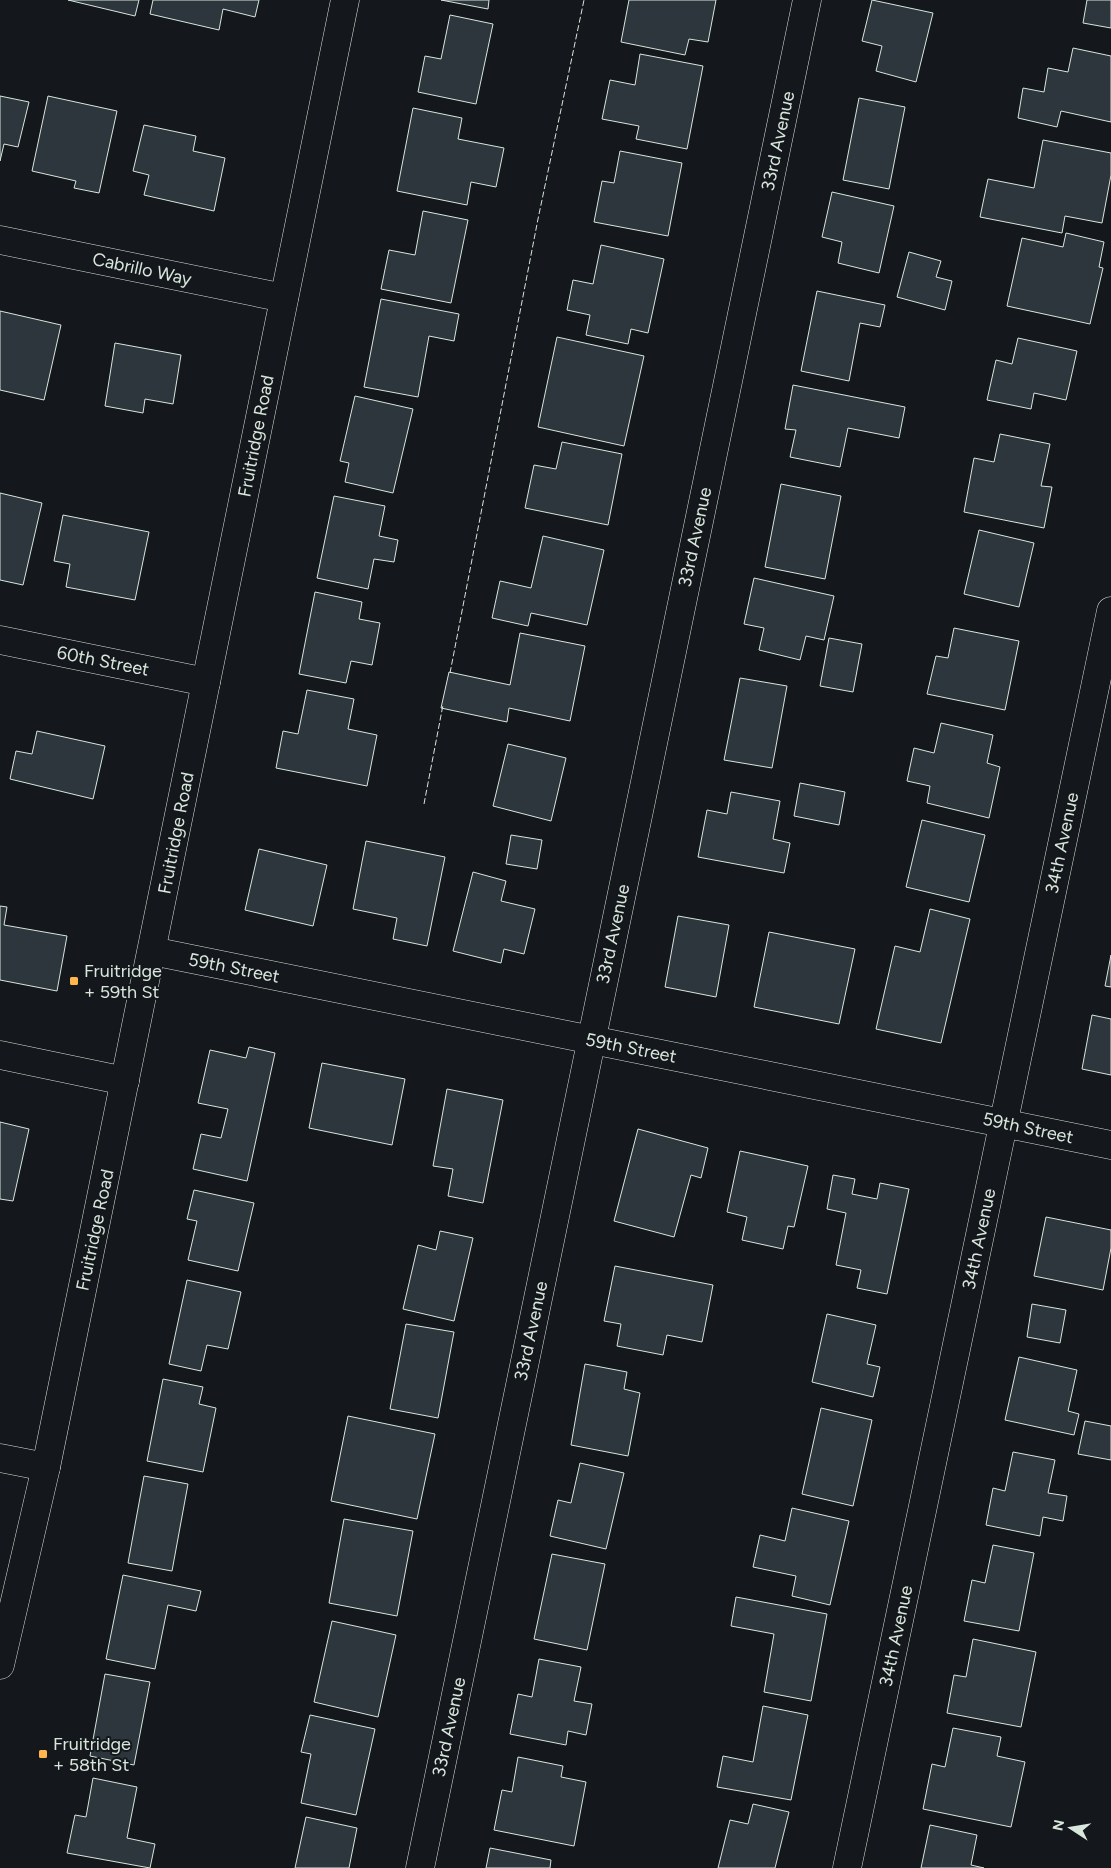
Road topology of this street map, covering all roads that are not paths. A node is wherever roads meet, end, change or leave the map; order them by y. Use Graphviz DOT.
graph roads {
  1 [pos="345,0"];
  2 [pos="807,0"];
  3 [pos="0,240"];
  4 [pos="284,298"];
  5 [pos="1111,611"];
  6 [pos="0,640"];
  7 [pos="206,682"];
  8 [pos="152,951"];
  9 [pos="591,1040"];
  10 [pos="0,1055"];
  11 [pos="125,1081"];
  12 [pos="1003,1123"];
  13 [pos="1111,1145"];
  14 [pos="0,1458"];
  15 [pos="46,1467"];
  16 [pos="0,1665"];
  17 [pos="420,1868"];
  18 [pos="847,1868"];
  1 -- 4 [label="street, Fruitridge Road"];
  2 -- 9 [label="street, 33rd Avenue"];
  3 -- 4 [label="street, Cabrillo Way"];
  4 -- 7 [label="street, Fruitridge Road"];
  5 -- 12 [label="street, 34th Avenue"];
  6 -- 7 [label="street, 60th Street"];
  7 -- 8 [label="street, Fruitridge Road"];
  8 -- 9 [label="street, 59th Street"];
  8 -- 11 [label="street, Fruitridge Road"];
  9 -- 12 [label="street, 59th Street"];
  9 -- 17 [label="street, 33rd Avenue"];
  10 -- 11 [label="street"];
  11 -- 15 [label="street, Fruitridge Road"];
  12 -- 13 [label="street, 59th Street"];
  12 -- 18 [label="street, 34th Avenue"];
  14 -- 15 [label="street"];
  15 -- 16 [label="street, Fruitridge Road"];
}
